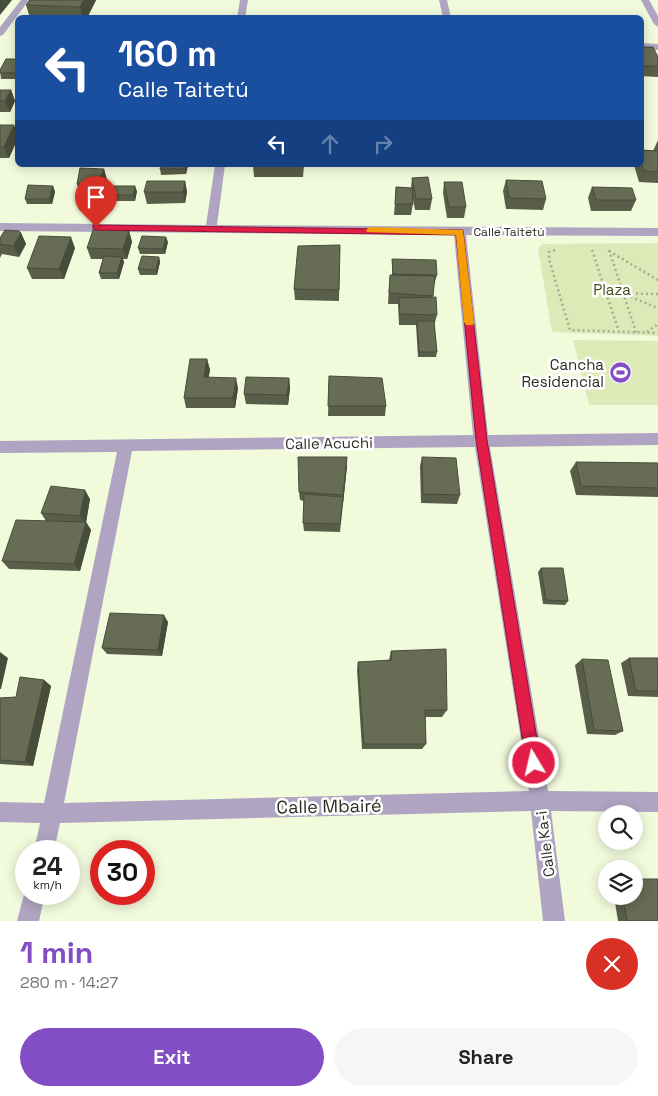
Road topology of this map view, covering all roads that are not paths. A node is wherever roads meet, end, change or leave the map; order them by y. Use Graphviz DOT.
graph roads {
  1 [pos="24,0"];
  2 [pos="244,0"];
  3 [pos="443,0"];
  4 [pos="645,0"];
  5 [pos="242,15"];
  6 [pos="446,15"];
  7 [pos="658,24"];
  8 [pos="15,29"];
  9 [pos="1,30"];
  10 [pos="644,46"];
  11 [pos="658,46"];
  12 [pos="220,167"];
  13 [pos="0,227"];
  14 [pos="211,228"];
  15 [pos="460,232"];
  16 [pos="658,232"];
  17 [pos="658,439"];
  18 [pos="482,440"];
  19 [pos="126,446"];
  20 [pos="0,447"];
  21 [pos="540,801"];
  22 [pos="658,802"];
  23 [pos="0,812"];
  24 [pos="52,813"];
  25 [pos="46,840"];
  26 [pos="32,905"];
  27 [pos="28,921"];
  28 [pos="554,921"];
  1 -- 9 [label="street"];
  2 -- 5 [label="street"];
  3 -- 6 [label="street"];
  4 -- 7 [label="street"];
  8 -- 9 [label="street"];
  10 -- 11 [label="street"];
  12 -- 14 [label="street"];
  13 -- 14 [label="street, Calle Taitetú"];
  14 -- 15 [label="street, Calle Taitetú"];
  15 -- 16 [label="street, Calle Taitetú"];
  15 -- 18 [label="street, Calle Ka-i"];
  17 -- 18 [label="street, Calle Acuchi"];
  18 -- 19 [label="street, Calle Acuchi"];
  18 -- 21 [label="street, Calle Ka-i"];
  19 -- 20 [label="street, Calle Acuchi"];
  19 -- 24 [label="street"];
  21 -- 22 [label="street, Calle Mbairé"];
  21 -- 24 [label="street, Calle Mbairé"];
  21 -- 28 [label="street, Calle Ka-i"];
  23 -- 24 [label="street, Calle Mbairé"];
  24 -- 25 [label="street"];
  26 -- 27 [label="street"];
}
